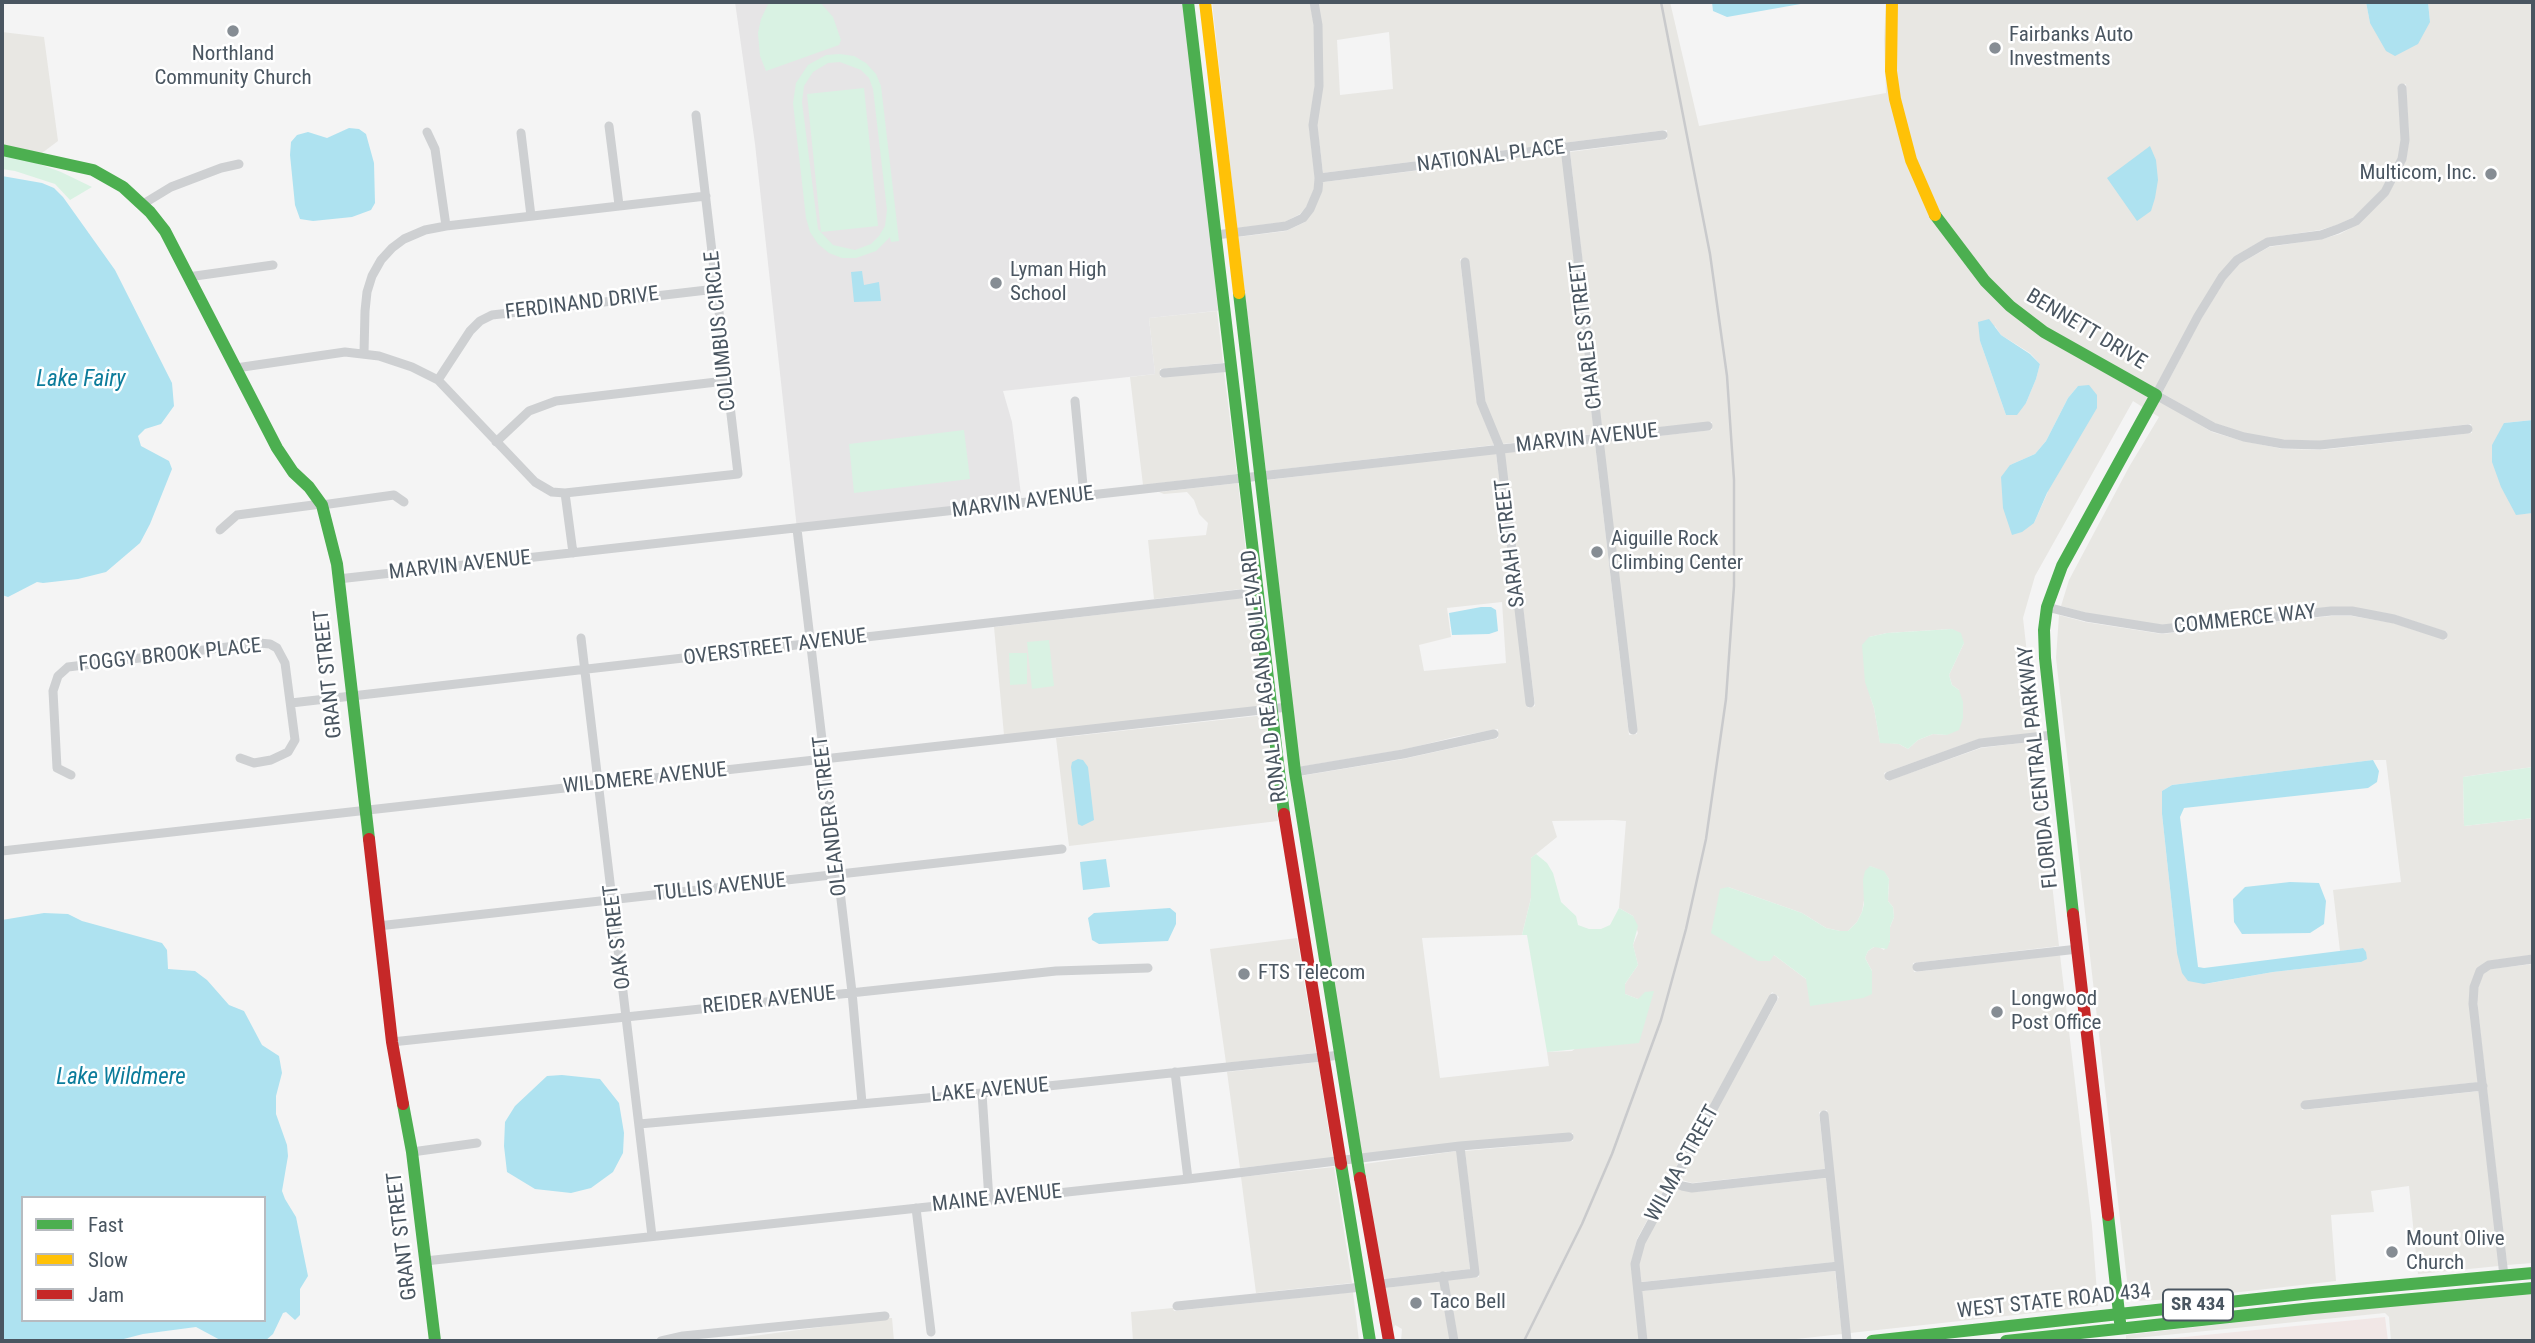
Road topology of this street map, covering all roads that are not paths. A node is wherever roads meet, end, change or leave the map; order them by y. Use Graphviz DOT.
graph roads {
  1 [pos="1188,2"];
  2 [pos="1205,2"];
  3 [pos="1314,2"];
  4 [pos="1892,2"];
  5 [pos="2402,88"];
  6 [pos="696,115"];
  7 [pos="609,127"];
  8 [pos="426,132"];
  9 [pos="521,133"];
  10 [pos="1663,135"];
  11 [pos="1565,148"];
  12 [pos="2,150"];
  13 [pos="239,164"];
  14 [pos="1319,178"];
  15 [pos="706,196"];
  16 [pos="143,204"];
  17 [pos="619,205"];
  18 [pos="531,216"];
  19 [pos="446,226"];
  20 [pos="1234,233"];
  21 [pos="1216,235"];
  22 [pos="1465,262"];
  23 [pos="272,265"];
  24 [pos="188,277"];
  25 [pos="716,289"];
  26 [pos="364,353"];
  27 [pos="1232,367"];
  28 [pos="236,368"];
  29 [pos="1164,373"];
  30 [pos="438,380"];
  31 [pos="725,381"];
  32 [pos="2156,395"];
  33 [pos="1075,401"];
  34 [pos="1708,426"];
  35 [pos="2468,429"];
  36 [pos="1598,438"];
  37 [pos="496,442"];
  38 [pos="1500,448"];
  39 [pos="1261,476"];
  40 [pos="1244,478"];
  41 [pos="565,493"];
  42 [pos="1084,496"];
  43 [pos="404,502"];
  44 [pos="322,504"];
  45 [pos="797,529"];
  46 [pos="220,530"];
  47 [pos="573,553"];
  48 [pos="338,579"];
  49 [pos="1258,592"];
  50 [pos="2047,607"];
  51 [pos="2443,635"];
  52 [pos="581,638"];
  53 [pos="811,644"];
  54 [pos="585,670"];
  55 [pos="351,696"];
  56 [pos="291,703"];
  57 [pos="1531,703"];
  58 [pos="1288,707"];
  59 [pos="1272,709"];
  60 [pos="1633,730"];
  61 [pos="1494,734"];
  62 [pos="2053,735"];
  63 [pos="240,758"];
  64 [pos="824,760"];
  65 [pos="1294,772"];
  66 [pos="71,775"];
  67 [pos="1889,776"];
  68 [pos="599,784"];
  69 [pos="365,811"];
  70 [pos="1062,849"];
  71 [pos="2,851"];
  72 [pos="838,875"];
  73 [pos="613,900"];
  74 [pos="378,926"];
  75 [pos="2078,949"];
  76 [pos="2533,959"];
  77 [pos="1917,967"];
  78 [pos="1148,968"];
  79 [pos="852,992"];
  80 [pos="1773,998"];
  81 [pos="627,1016"];
  82 [pos="392,1042"];
  83 [pos="1341,1055"];
  84 [pos="1324,1056"];
  85 [pos="1175,1072"];
  86 [pos="2483,1086"];
  87 [pos="982,1093"];
  88 [pos="862,1102"];
  89 [pos="2305,1105"];
  90 [pos="1824,1115"];
  91 [pos="639,1124"];
  92 [pos="1569,1137"];
  93 [pos="477,1143"];
  94 [pos="1460,1146"];
  95 [pos="412,1152"];
  96 [pos="1357,1160"];
  97 [pos="1341,1161"];
  98 [pos="1829,1173"];
  99 [pos="1188,1179"];
  100 [pos="1674,1181"];
  101 [pos="989,1200"];
  102 [pos="916,1208"];
  103 [pos="652,1236"];
  104 [pos="425,1261"];
  105 [pos="1839,1266"];
  106 [pos="2532,1273"];
  107 [pos="1443,1276"];
  108 [pos="2504,1276"];
  109 [pos="1380,1284"];
  110 [pos="1362,1287"];
  111 [pos="1638,1287"];
  112 [pos="2533,1288"];
  113 [pos="2507,1290"];
  114 [pos="2485,1292"];
  115 [pos="1177,1306"];
  116 [pos="2119,1314"];
  117 [pos="886,1316"];
  118 [pos="931,1332"];
  119 [pos="2122,1335"];
  120 [pos="1395,1338"];
  121 [pos="435,1341"];
  122 [pos="661,1341"];
  123 [pos="1370,1341"];
  124 [pos="1454,1341"];
  125 [pos="1643,1341"];
  126 [pos="1847,1341"];
  127 [pos="1872,1341"];
  128 [pos="2006,1341"];
  1 -- 21 [label="main road, RONALD REAGAN BOULEVARD"];
  2 -- 20 [label="main road, RONALD REAGAN BOULEVARD"];
  3 -- 14 [label="street"];
  4 -- 32 [label="main road, BENNETT DRIVE"];
  5 -- 32 [label="street, FLORIDA CENTRAL PARKWAY"];
  6 -- 15 [label="street, COLUMBUS CIRCLE"];
  7 -- 17 [label="street"];
  8 -- 19 [label="street"];
  9 -- 18 [label="street"];
  10 -- 11 [label="street, NATIONAL PLACE"];
  11 -- 14 [label="street, NATIONAL PLACE"];
  11 -- 36 [label="street, CHARLES STREET"];
  12 -- 16 [label="main road, GRANT STREET"];
  13 -- 16 [label="street"];
  14 -- 20 [label="street"];
  15 -- 17 [label="street"];
  15 -- 25 [label="street, COLUMBUS CIRCLE"];
  16 -- 24 [label="main road, GRANT STREET"];
  17 -- 18 [label="street"];
  18 -- 19 [label="street"];
  19 -- 26 [label="street"];
  20 -- 21 [label="street"];
  20 -- 39 [label="main road, RONALD REAGAN BOULEVARD"];
  21 -- 27 [label="main road, RONALD REAGAN BOULEVARD"];
  22 -- 38 [label="street, SARAH STREET"];
  23 -- 24 [label="street"];
  24 -- 28 [label="main road, GRANT STREET"];
  25 -- 30 [label="street, FERDINAND DRIVE"];
  25 -- 31 [label="street, COLUMBUS CIRCLE"];
  26 -- 28 [label="street, COLUMBUS CIRCLE"];
  26 -- 30 [label="street, COLUMBUS CIRCLE"];
  27 -- 29 [label="street"];
  27 -- 40 [label="main road, RONALD REAGAN BOULEVARD"];
  28 -- 44 [label="main road, GRANT STREET"];
  30 -- 37 [label="street, COLUMBUS CIRCLE"];
  31 -- 37 [label="street"];
  31 -- 41 [label="street, COLUMBUS CIRCLE"];
  32 -- 35 [label="street, BENNETT DRIVE"];
  32 -- 50 [label="main road, FLORIDA CENTRAL PARKWAY"];
  33 -- 42 [label="street"];
  34 -- 36 [label="street, MARVIN AVENUE"];
  36 -- 38 [label="street, MARVIN AVENUE"];
  36 -- 60 [label="street, CHARLES STREET"];
  37 -- 41 [label="street, COLUMBUS CIRCLE"];
  38 -- 39 [label="street, MARVIN AVENUE"];
  38 -- 57 [label="street, SARAH STREET"];
  39 -- 40 [label="street, MARVIN AVENUE"];
  39 -- 58 [label="main road, RONALD REAGAN BOULEVARD"];
  40 -- 42 [label="street, MARVIN AVENUE"];
  40 -- 49 [label="main road, RONALD REAGAN BOULEVARD"];
  41 -- 47 [label="street"];
  42 -- 45 [label="street, MARVIN AVENUE"];
  43 -- 44 [label="street"];
  44 -- 46 [label="street"];
  44 -- 48 [label="main road, GRANT STREET"];
  45 -- 47 [label="street, MARVIN AVENUE"];
  45 -- 53 [label="street, OLEANDER STREET"];
  47 -- 48 [label="street, MARVIN AVENUE"];
  48 -- 55 [label="main road, GRANT STREET"];
  49 -- 53 [label="street, OVERSTREET AVENUE"];
  49 -- 59 [label="main road, RONALD REAGAN BOULEVARD"];
  50 -- 51 [label="street, COMMERCE WAY"];
  50 -- 62 [label="main road, FLORIDA CENTRAL PARKWAY"];
  52 -- 54 [label="street, OAK STREET"];
  53 -- 54 [label="street, OVERSTREET AVENUE"];
  53 -- 64 [label="street, OLEANDER STREET"];
  54 -- 55 [label="street, OVERSTREET AVENUE"];
  54 -- 68 [label="street, OAK STREET"];
  55 -- 56 [label="street, OVERSTREET AVENUE"];
  55 -- 69 [label="main road, GRANT STREET"];
  56 -- 63 [label="street, FOGGY BROOK PLACE"];
  56 -- 66 [label="street, FOGGY BROOK PLACE"];
  58 -- 59 [label="street, WILDMERE AVENUE"];
  58 -- 65 [label="main road, RONALD REAGAN BOULEVARD"];
  59 -- 64 [label="street, WILDMERE AVENUE"];
  59 -- 84 [label="main road, RONALD REAGAN BOULEVARD"];
  61 -- 65 [label="street"];
  62 -- 67 [label="street"];
  62 -- 75 [label="main road, FLORIDA CENTRAL PARKWAY"];
  64 -- 68 [label="street, WILDMERE AVENUE"];
  64 -- 72 [label="street, OLEANDER STREET"];
  65 -- 83 [label="main road, RONALD REAGAN BOULEVARD"];
  68 -- 69 [label="street, WILDMERE AVENUE"];
  68 -- 73 [label="street, OAK STREET"];
  69 -- 71 [label="street, WILDMERE AVENUE"];
  69 -- 74 [label="main road, GRANT STREET"];
  70 -- 72 [label="street, TULLIS AVENUE"];
  72 -- 73 [label="street, TULLIS AVENUE"];
  72 -- 79 [label="street, OLEANDER STREET"];
  73 -- 74 [label="street, TULLIS AVENUE"];
  73 -- 81 [label="street, OAK STREET"];
  74 -- 82 [label="main road, GRANT STREET"];
  75 -- 77 [label="street"];
  75 -- 116 [label="main road, FLORIDA CENTRAL PARKWAY"];
  76 -- 86 [label="street"];
  78 -- 79 [label="street, REIDER AVENUE"];
  79 -- 81 [label="street, REIDER AVENUE"];
  79 -- 88 [label="street, OLEANDER STREET"];
  80 -- 100 [label="street, WILMA STREET"];
  81 -- 82 [label="street, REIDER AVENUE"];
  81 -- 91 [label="street, OAK STREET"];
  82 -- 95 [label="main road, GRANT STREET"];
  83 -- 84 [label="street, LAKE AVENUE"];
  83 -- 96 [label="main road, RONALD REAGAN BOULEVARD"];
  84 -- 85 [label="street, LAKE AVENUE"];
  84 -- 97 [label="main road, RONALD REAGAN BOULEVARD"];
  85 -- 87 [label="street, LAKE AVENUE"];
  85 -- 99 [label="street"];
  86 -- 89 [label="street"];
  86 -- 108 [label="street"];
  87 -- 88 [label="street, LAKE AVENUE"];
  87 -- 101 [label="street"];
  88 -- 91 [label="street, LAKE AVENUE"];
  90 -- 98 [label="street"];
  91 -- 103 [label="street, OAK STREET"];
  92 -- 94 [label="street, MAINE AVENUE"];
  93 -- 95 [label="street"];
  94 -- 96 [label="street, MAINE AVENUE"];
  94 -- 107 [label="street"];
  95 -- 104 [label="main road, GRANT STREET"];
  96 -- 97 [label="street, MAINE AVENUE"];
  96 -- 109 [label="main road, RONALD REAGAN BOULEVARD"];
  97 -- 99 [label="street, MAINE AVENUE"];
  97 -- 110 [label="main road, RONALD REAGAN BOULEVARD"];
  98 -- 100 [label="street"];
  98 -- 105 [label="street"];
  99 -- 101 [label="street, MAINE AVENUE"];
  100 -- 111 [label="street, WILMA STREET"];
  101 -- 102 [label="street, MAINE AVENUE"];
  102 -- 103 [label="street, MAINE AVENUE"];
  102 -- 118 [label="street"];
  103 -- 104 [label="street, MAINE AVENUE"];
  104 -- 121 [label="main road, GRANT STREET"];
  105 -- 111 [label="street"];
  105 -- 126 [label="street"];
  106 -- 108 [label="main road, WEST STATE ROAD 434 / SR 434"];
  106 -- 113 [label="main road"];
  107 -- 109 [label="street"];
  107 -- 124 [label="street"];
  108 -- 114 [label="main road"];
  108 -- 116 [label="main road, WEST STATE ROAD 434 / SR 434"];
  109 -- 120 [label="main road, RONALD REAGAN BOULEVARD"];
  110 -- 115 [label="street"];
  110 -- 123 [label="main road, RONALD REAGAN BOULEVARD"];
  111 -- 125 [label="street, WILMA STREET"];
  112 -- 113 [label="main road, WEST STATE ROAD 434 / SR 434"];
  113 -- 114 [label="main road, WEST STATE ROAD 434 / SR 434"];
  114 -- 119 [label="main road, WEST STATE ROAD 434 / SR 434"];
  116 -- 119 [label="main road, FLORIDA CENTRAL PARKWAY"];
  116 -- 127 [label="main road, WEST STATE ROAD 434 / SR 434"];
  117 -- 122 [label="street"];
  119 -- 128 [label="main road, WEST STATE ROAD 434 / SR 434"];
}
